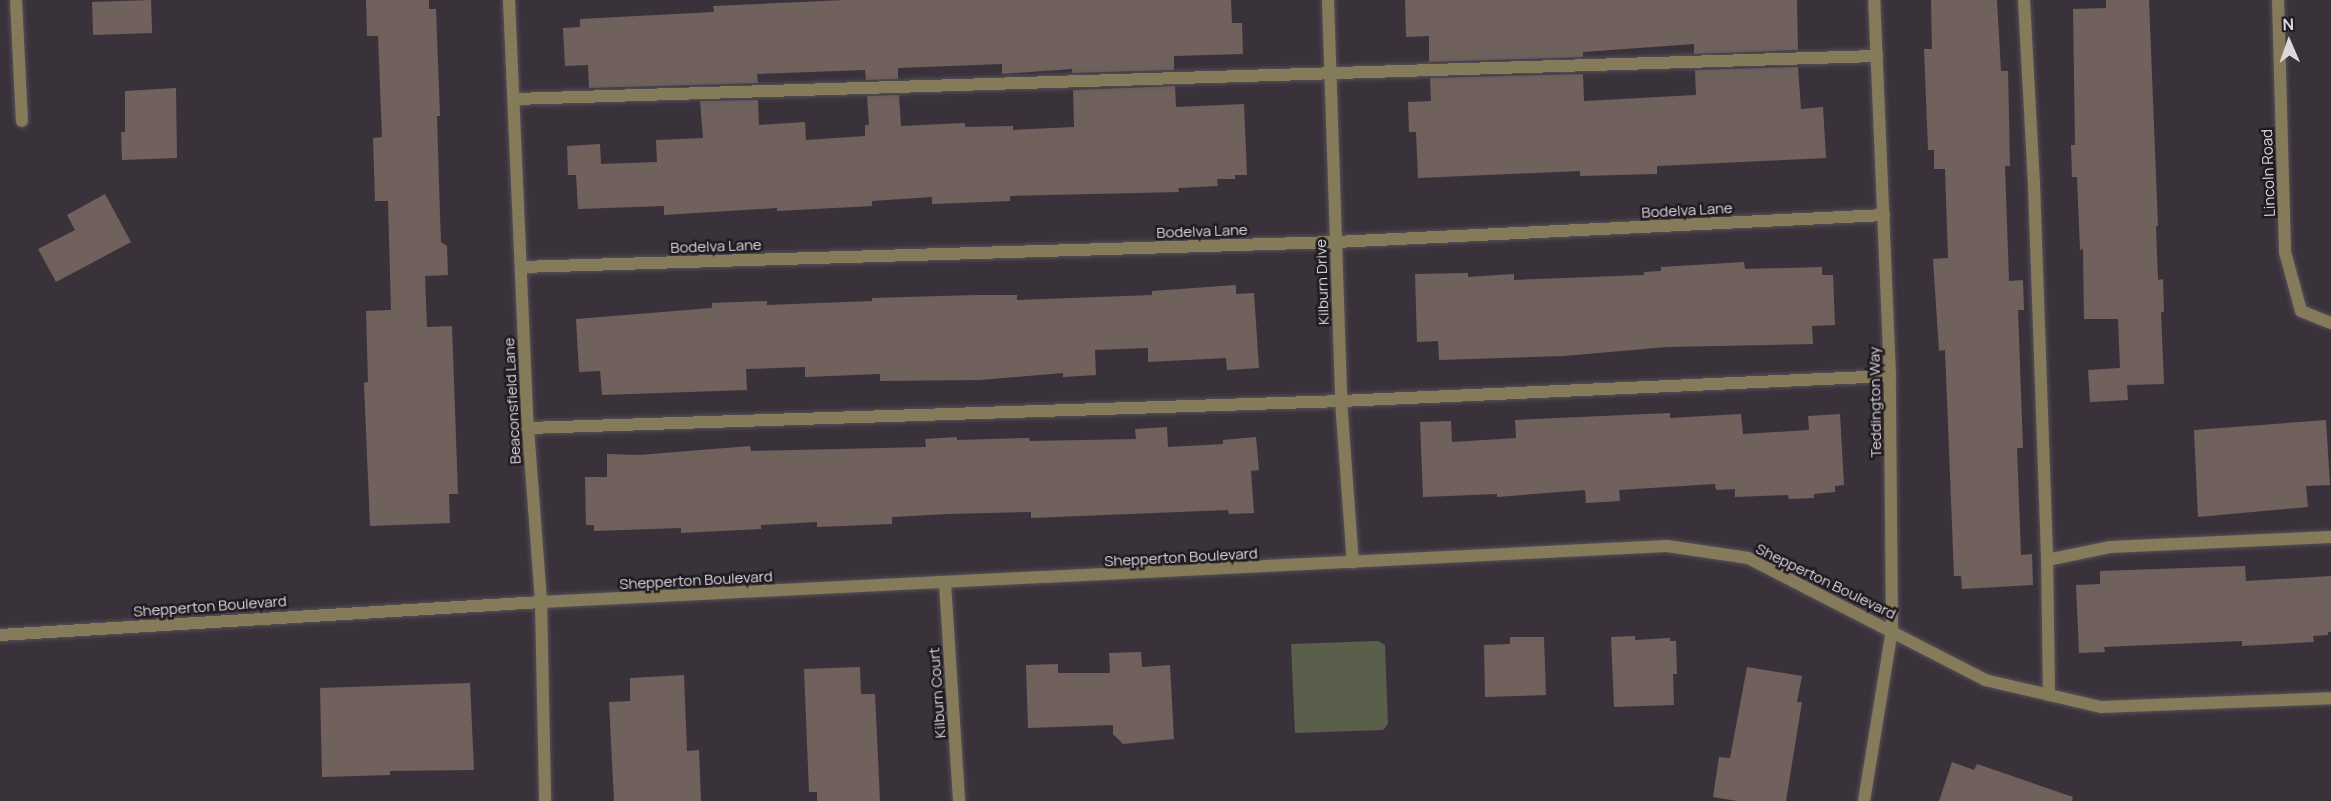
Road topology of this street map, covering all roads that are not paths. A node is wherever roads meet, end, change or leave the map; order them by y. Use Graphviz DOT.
graph roads {
  1 [pos="16,0"];
  2 [pos="510,0"];
  3 [pos="1328,0"];
  4 [pos="1874,0"];
  5 [pos="2024,0"];
  6 [pos="2278,0"];
  7 [pos="1877,56"];
  8 [pos="1330,73"];
  9 [pos="515,99"];
  10 [pos="22,121"];
  11 [pos="1884,215"];
  12 [pos="1336,242"];
  13 [pos="520,267"];
  14 [pos="2331,323"];
  15 [pos="1890,376"];
  16 [pos="1341,400"];
  17 [pos="528,428"];
  18 [pos="2331,537"];
  19 [pos="2047,560"];
  20 [pos="1353,563"];
  21 [pos="945,583"];
  22 [pos="541,602"];
  23 [pos="1892,630"];
  24 [pos="0,635"];
  25 [pos="2049,695"];
  26 [pos="2331,698"];
  27 [pos="545,801"];
  28 [pos="958,801"];
  29 [pos="1864,801"];
  1 -- 10 [label="street"];
  2 -- 9 [label="street, Beaconsfield Lane"];
  3 -- 8 [label="street, Kilburn Drive"];
  4 -- 7 [label="street, Teddington Way"];
  5 -- 19 [label="street"];
  6 -- 14 [label="street, Lincoln Road"];
  7 -- 8 [label="street"];
  7 -- 11 [label="street, Teddington Way"];
  8 -- 9 [label="street"];
  8 -- 12 [label="street, Kilburn Drive"];
  9 -- 13 [label="street, Beaconsfield Lane"];
  11 -- 12 [label="street, Bodelva Lane"];
  11 -- 15 [label="street, Teddington Way"];
  12 -- 13 [label="street, Bodelva Lane"];
  12 -- 16 [label="street, Kilburn Drive"];
  13 -- 17 [label="street, Beaconsfield Lane"];
  15 -- 16 [label="street"];
  15 -- 23 [label="street, Teddington Way"];
  16 -- 17 [label="street"];
  16 -- 20 [label="street, Kilburn Drive"];
  17 -- 22 [label="street, Beaconsfield Lane"];
  18 -- 19 [label="street"];
  19 -- 25 [label="street"];
  20 -- 21 [label="street, Shepperton Boulevard"];
  20 -- 23 [label="street, Shepperton Boulevard"];
  21 -- 22 [label="street, Shepperton Boulevard"];
  21 -- 28 [label="street, Kilburn Court"];
  22 -- 24 [label="street, Shepperton Boulevard"];
  22 -- 27 [label="street, Beaconsfield Lane"];
  23 -- 25 [label="street, Shepperton Boulevard"];
  23 -- 29 [label="street, Teddington Way"];
  25 -- 26 [label="street, Shepperton Boulevard"];
}
